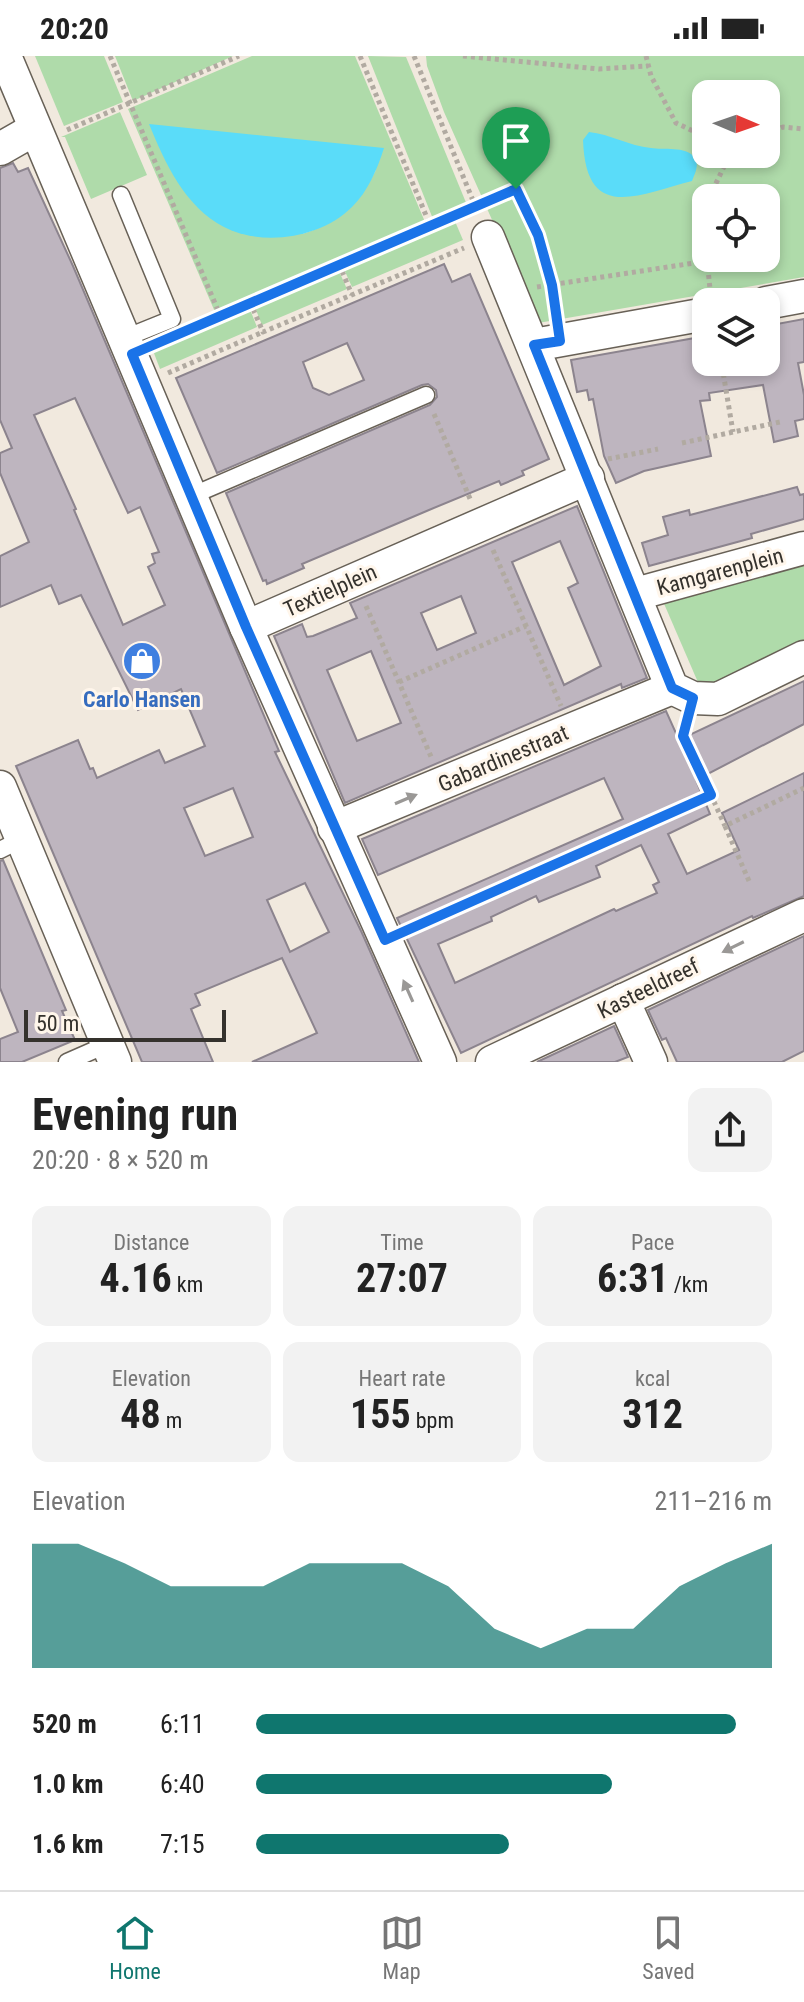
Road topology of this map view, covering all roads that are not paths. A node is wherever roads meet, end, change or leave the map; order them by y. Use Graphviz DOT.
graph roads {
  1 [pos="5,56"];
  2 [pos="35,129"];
  3 [pos="0,149"];
  4 [pos="121,195"];
  5 [pos="478,242"];
  6 [pos="804,296"];
  7 [pos="780,300"];
  8 [pos="692,317"];
  9 [pos="125,338"];
  10 [pos="547,343"];
  11 [pos="426,395"];
  12 [pos="585,473"];
  13 [pos="191,496"];
  14 [pos="804,548"];
  15 [pos="636,594"];
  16 [pos="246,627"];
  17 [pos="804,657"];
  18 [pos="683,693"];
  19 [pos="0,787"];
  20 [pos="334,828"];
  21 [pos="11,845"];
  22 [pos="804,915"];
  23 [pos="623,1000"];
  24 [pos="112,1053"];
  25 [pos="67,1062"];
  26 [pos="440,1062"];
  27 [pos="492,1062"];
  28 [pos="651,1062"];
  1 -- 2 [label="street"];
  2 -- 3 [label="street"];
  2 -- 9 [label="street"];
  4 -- 9 [label="lane"];
  5 -- 10 [label="street"];
  6 -- 7 [label="street"];
  8 -- 10 [label="street"];
  9 -- 13 [label="street"];
  10 -- 12 [label="street"];
  11 -- 13 [label="lane"];
  12 -- 15 [label="street, Kamgarenplein"];
  12 -- 16 [label="street, Textielplein"];
  13 -- 16 [label="street"];
  14 -- 15 [label="street, Kamgarenplein"];
  15 -- 18 [label="street, Kamgarenplein"];
  16 -- 20 [label="street"];
  17 -- 18 [label="street"];
  20 -- 18 [label="street, Gabardinestraat, one-way"];
  19 -- 21 [label="street"];
  26 -- 20 [label="street, one-way"];
  21 -- 24 [label="street"];
  22 -- 23 [label="street, Kasteeldreef, one-way"];
  23 -- 27 [label="street, Kasteeldreef"];
  23 -- 28 [label="street"];
  24 -- 25 [label="lane"];
}
